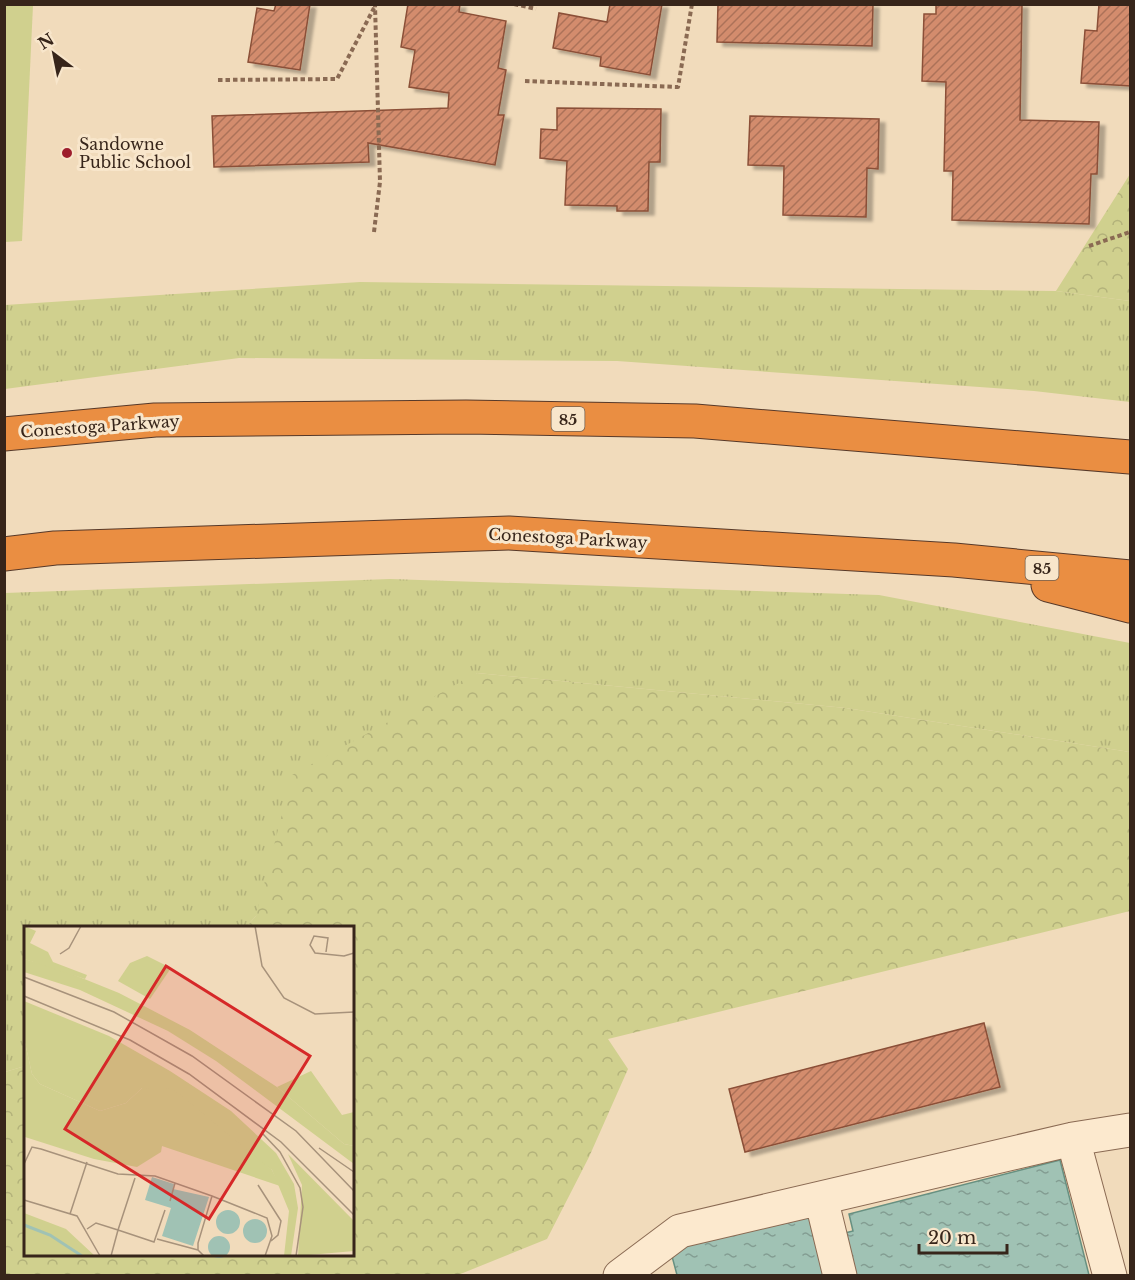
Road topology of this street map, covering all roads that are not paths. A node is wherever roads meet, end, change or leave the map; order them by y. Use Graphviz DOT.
graph roads {
  1 [pos="4,434"];
  2 [pos="1131,457"];
  3 [pos="4,554"];
  4 [pos="954,560"];
  5 [pos="1131,577"];
  6 [pos="1131,606"];
  7 [pos="1131,1130"];
  8 [pos="1073,1139"];
  9 [pos="821,1198"];
  10 [pos="620,1275"];
  11 [pos="840,1275"];
  12 [pos="1110,1275"];
  1 -- 2 [label="highway, Conestoga Parkway / 85"];
  3 -- 4 [label="highway, Conestoga Parkway / 85"];
  4 -- 5 [label="highway, Conestoga Parkway / 85"];
  4 -- 6 [label="highway"];
  7 -- 8 [label="lane"];
  8 -- 9 [label="lane"];
  8 -- 12 [label="lane"];
  9 -- 10 [label="lane"];
  9 -- 11 [label="lane"];
}
